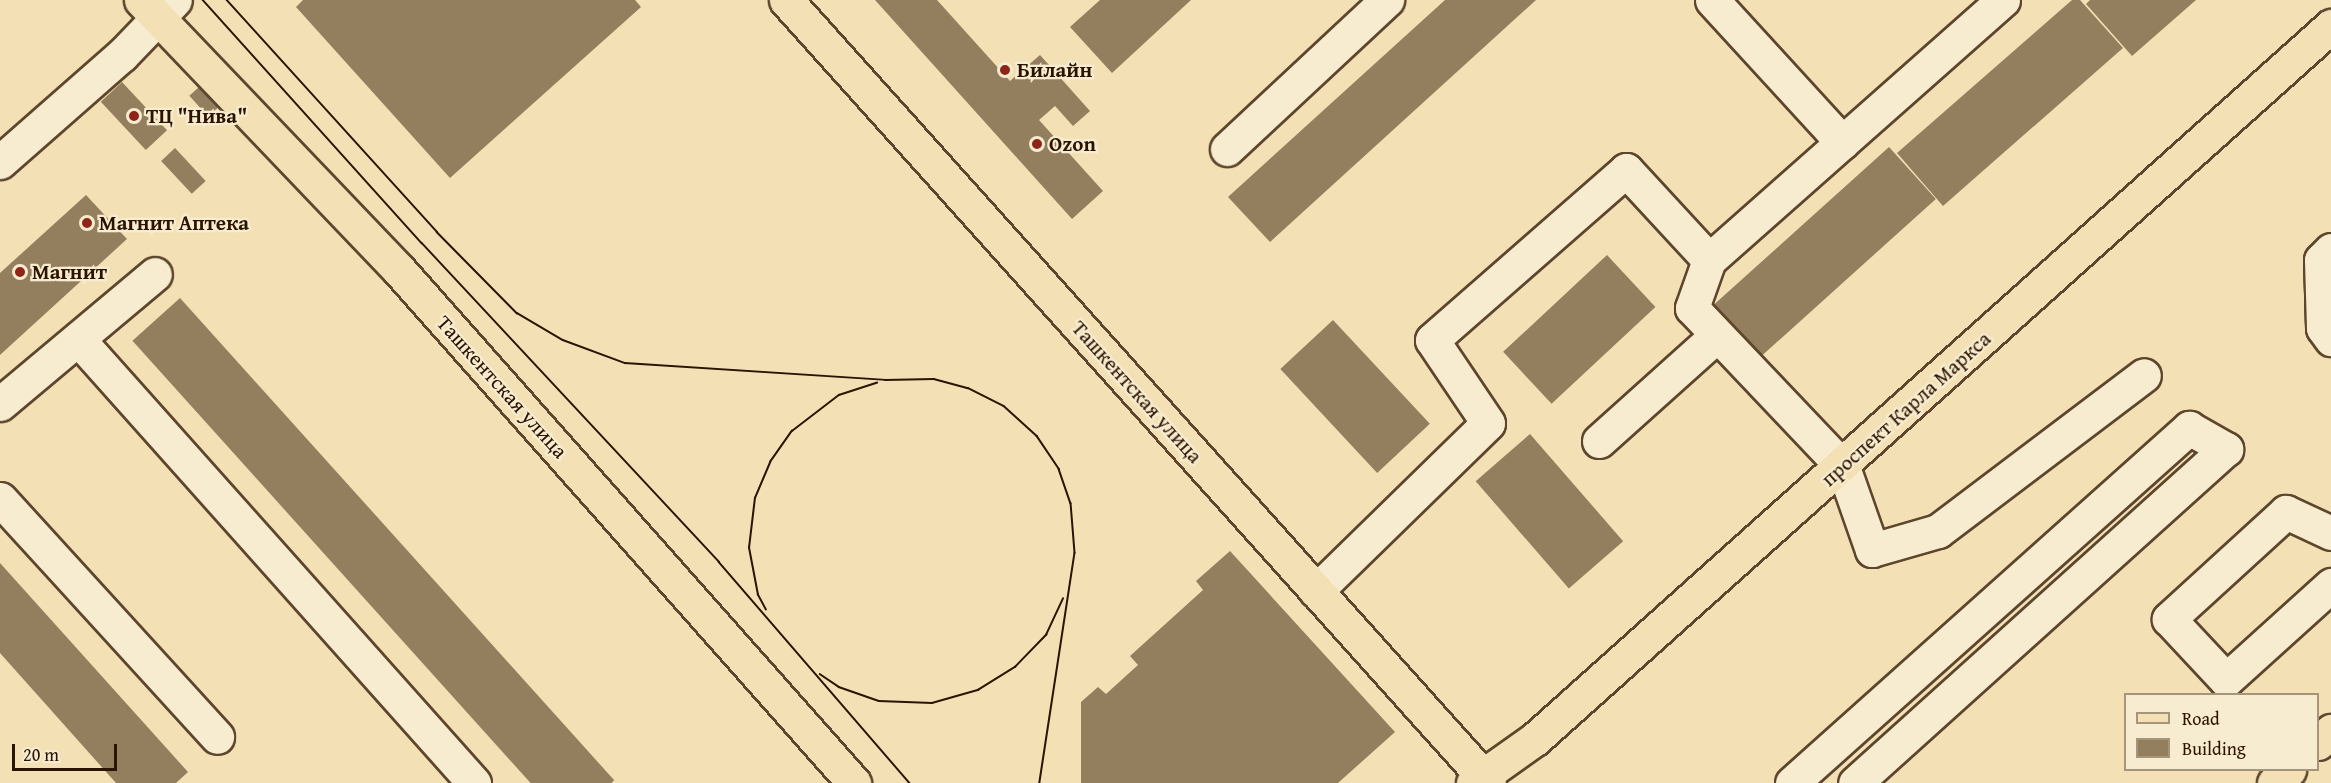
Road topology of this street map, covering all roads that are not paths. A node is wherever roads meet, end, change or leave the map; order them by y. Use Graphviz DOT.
graph roads {
  1 [pos="786,0"];
  2 [pos="1387,0"];
  3 [pos="1712,0"];
  4 [pos="2003,0"];
  5 [pos="158,6"];
  6 [pos="2331,26"];
  7 [pos="1842,142"];
  8 [pos="1227,149"];
  9 [pos="0,162"];
  10 [pos="2331,250"];
  11 [pos="1708,260"];
  12 [pos="156,274"];
  13 [pos="1716,336"];
  14 [pos="78,339"];
  15 [pos="2331,339"];
  16 [pos="2144,375"];
  17 [pos="0,404"];
  18 [pos="1599,441"];
  19 [pos="1843,466"];
  20 [pos="0,499"];
  21 [pos="2331,533"];
  22 [pos="2331,585"];
  23 [pos="1316,591"];
  24 [pos="2331,731"];
  25 [pos="217,736"];
  26 [pos="2319,742"];
  27 [pos="2288,771"];
  28 [pos="1481,780"];
  29 [pos="474,783"];
  30 [pos="854,783"];
  31 [pos="1792,783"];
  32 [pos="1855,783"];
  33 [pos="2274,783"];
  1 -- 23 [label="main road, Ташкентская улица"];
  2 -- 8 [label="street"];
  3 -- 7 [label="street"];
  4 -- 7 [label="street"];
  5 -- 9 [label="street"];
  5 -- 30 [label="main road, Ташкентская улица"];
  6 -- 19 [label="main road, проспект Карла Маркса"];
  7 -- 11 [label="street"];
  10 -- 15 [label="street"];
  11 -- 13 [label="street"];
  11 -- 23 [label="street"];
  12 -- 14 [label="street"];
  13 -- 18 [label="street"];
  13 -- 19 [label="street"];
  14 -- 17 [label="street"];
  14 -- 29 [label="street"];
  16 -- 19 [label="street"];
  19 -- 28 [label="main road, проспект Карла Маркса"];
  20 -- 25 [label="street"];
  21 -- 22 [label="street"];
  23 -- 28 [label="main road, Ташкентская улица"];
  24 -- 26 [label="main road"];
  27 -- 33 [label="main road"];
  31 -- 32 [label="street"];
}
